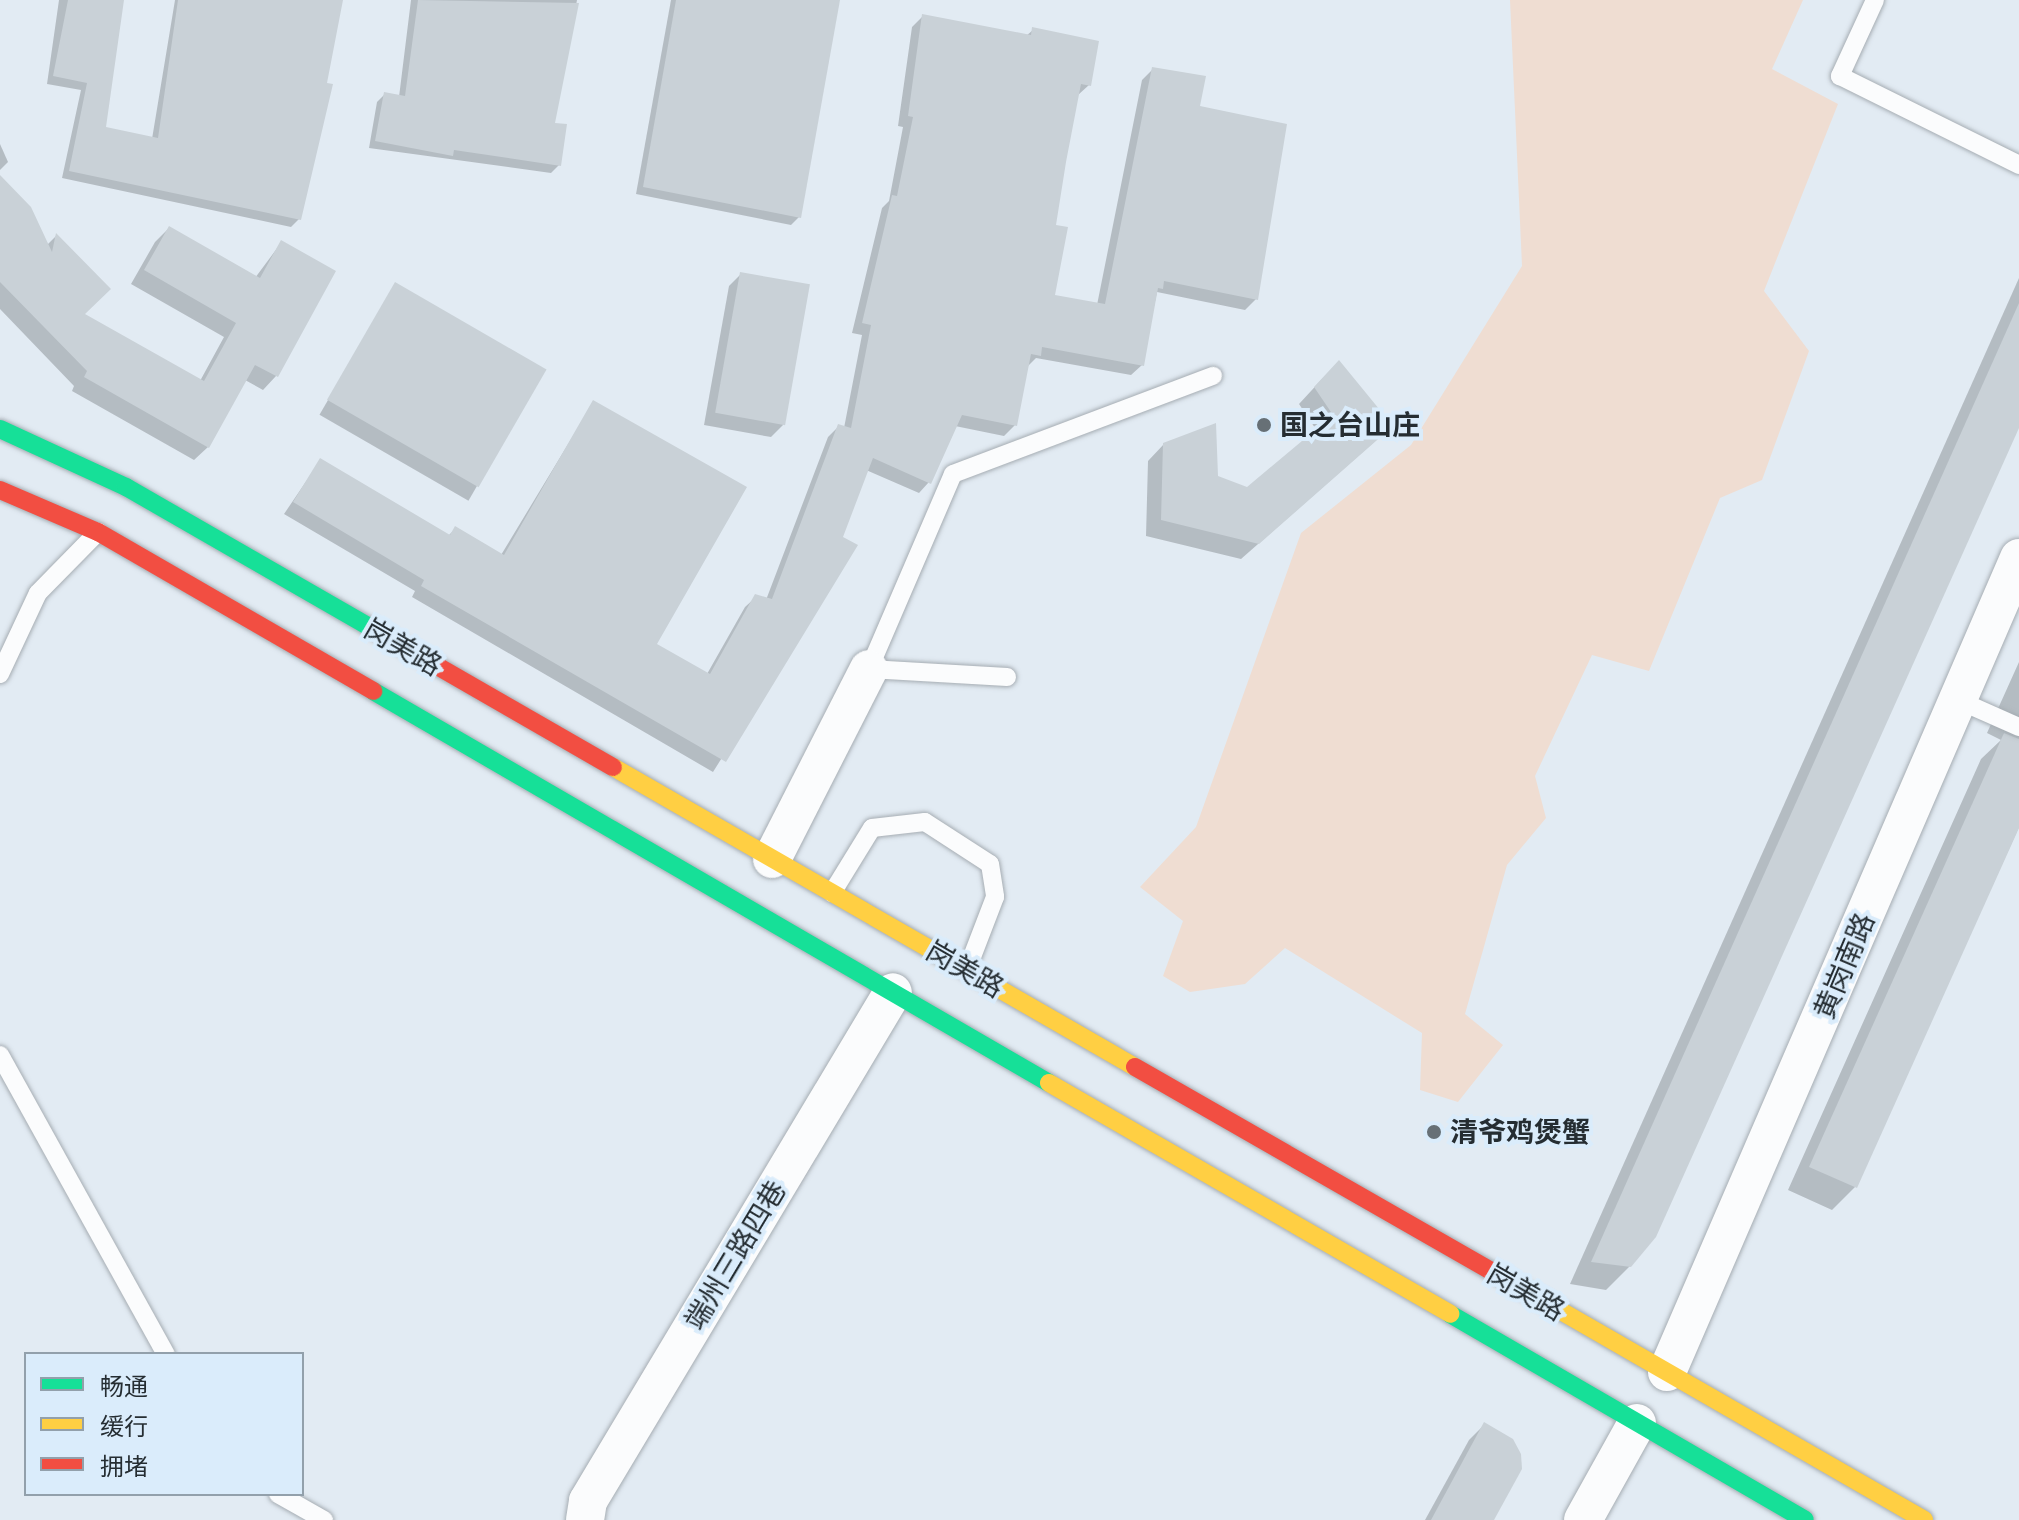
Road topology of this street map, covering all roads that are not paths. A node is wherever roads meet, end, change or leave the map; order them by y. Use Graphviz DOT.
graph roads {
  1 [pos="1875,0"];
  2 [pos="2019,165"];
  3 [pos="1213,376"];
  4 [pos="0,429"];
  5 [pos="0,490"];
  6 [pos="98,532"];
  7 [pos="2019,558"];
  8 [pos="869,669"];
  9 [pos="0,674"];
  10 [pos="1007,677"];
  11 [pos="1958,700"];
  12 [pos="2019,727"];
  13 [pos="772,859"];
  14 [pos="832,893"];
  15 [pos="967,970"];
  16 [pos="893,992"];
  17 [pos="0,1055"];
  18 [pos="165,1352"];
  19 [pos="1667,1372"];
  20 [pos="1637,1423"];
  21 [pos="282,1496"];
  22 [pos="324,1520"];
  23 [pos="585,1520"];
  24 [pos="1583,1520"];
  25 [pos="1805,1520"];
  26 [pos="1924,1520"];
  1 -- 2 [label="lane"];
  3 -- 8 [label="lane"];
  4 -- 13 [label="main road, 岗美路"];
  5 -- 6 [label="main road, 岗美路"];
  6 -- 9 [label="lane"];
  6 -- 16 [label="main road, 岗美路"];
  7 -- 11 [label="street, 黄岗南路"];
  8 -- 10 [label="lane"];
  8 -- 13 [label="street"];
  11 -- 12 [label="lane"];
  11 -- 19 [label="street, 黄岗南路"];
  13 -- 14 [label="main road, 岗美路"];
  14 -- 15 [label="main road, 岗美路"];
  14 -- 15 [label="lane"];
  15 -- 19 [label="main road, 岗美路"];
  16 -- 20 [label="main road, 岗美路"];
  16 -- 23 [label="street, 端州三路四巷"];
  17 -- 18 [label="lane"];
  19 -- 26 [label="main road, 岗美路"];
  20 -- 24 [label="street"];
  20 -- 25 [label="main road, 岗美路"];
  21 -- 22 [label="lane"];
}
